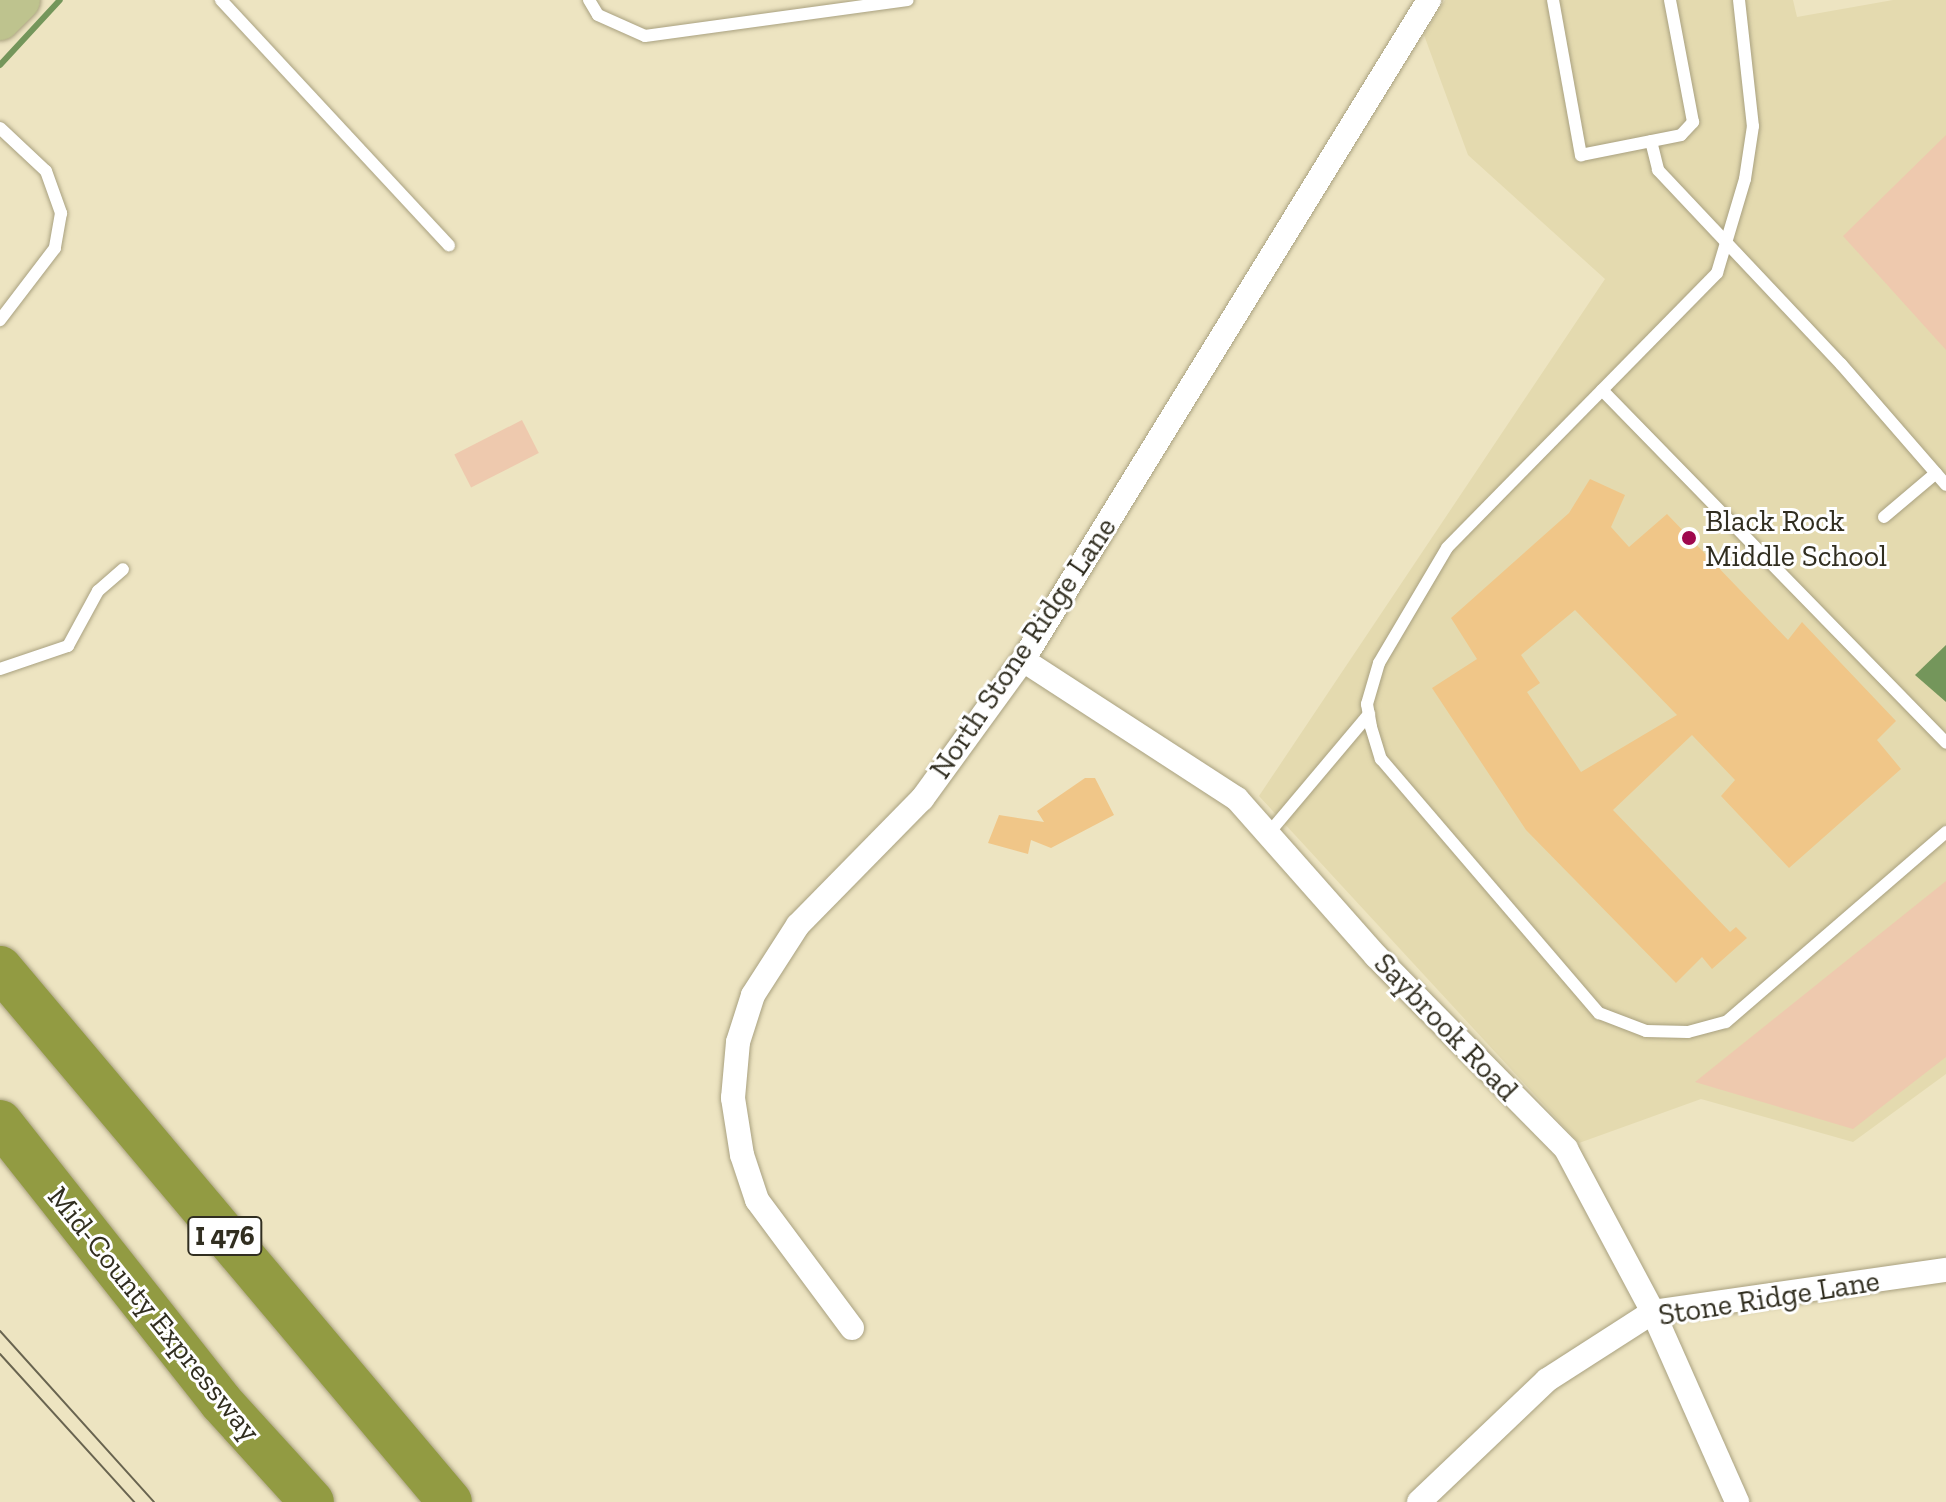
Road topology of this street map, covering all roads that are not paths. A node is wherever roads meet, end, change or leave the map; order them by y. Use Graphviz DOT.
graph roads {
  1 [pos="20,0"];
  2 [pos="221,0"];
  3 [pos="589,0"];
  4 [pos="908,0"];
  5 [pos="1429,0"];
  6 [pos="1553,0"];
  7 [pos="1670,0"];
  8 [pos="1739,0"];
  9 [pos="0,20"];
  10 [pos="0,128"];
  11 [pos="1651,141"];
  12 [pos="1726,244"];
  13 [pos="449,245"];
  14 [pos="0,320"];
  15 [pos="1602,390"];
  16 [pos="1936,473"];
  17 [pos="1946,485"];
  18 [pos="1884,517"];
  19 [pos="123,569"];
  20 [pos="1023,660"];
  21 [pos="0,669"];
  22 [pos="1369,714"];
  23 [pos="1946,743"];
  24 [pos="1946,832"];
  25 [pos="1268,834"];
  26 [pos="0,968"];
  27 [pos="0,1122"];
  28 [pos="1946,1270"];
  29 [pos="1653,1312"];
  30 [pos="852,1328"];
  31 [pos="312,1502"];
  32 [pos="450,1502"];
  33 [pos="1419,1502"];
  34 [pos="1737,1502"];
  1 -- 9 [label="main road"];
  2 -- 13 [label="lane"];
  3 -- 4 [label="lane"];
  5 -- 20 [label="street, North Stone Ridge Lane"];
  6 -- 11 [label="lane"];
  7 -- 11 [label="lane"];
  8 -- 12 [label="lane"];
  10 -- 14 [label="lane"];
  11 -- 12 [label="lane"];
  12 -- 15 [label="lane"];
  12 -- 16 [label="lane"];
  15 -- 22 [label="lane"];
  15 -- 23 [label="lane"];
  16 -- 17 [label="lane"];
  16 -- 18 [label="lane"];
  19 -- 21 [label="lane"];
  20 -- 25 [label="street, Saybrook Road"];
  20 -- 30 [label="street, North Stone Ridge Lane"];
  22 -- 24 [label="lane"];
  22 -- 25 [label="lane"];
  25 -- 29 [label="street, Saybrook Road"];
  26 -- 32 [label="highway, I 476"];
  27 -- 31 [label="highway, Mid-County Expressway"];
  28 -- 29 [label="street, Stone Ridge Lane"];
  29 -- 33 [label="street, Stone Ridge Lane"];
  29 -- 34 [label="street, Saybrook Road"];
}
